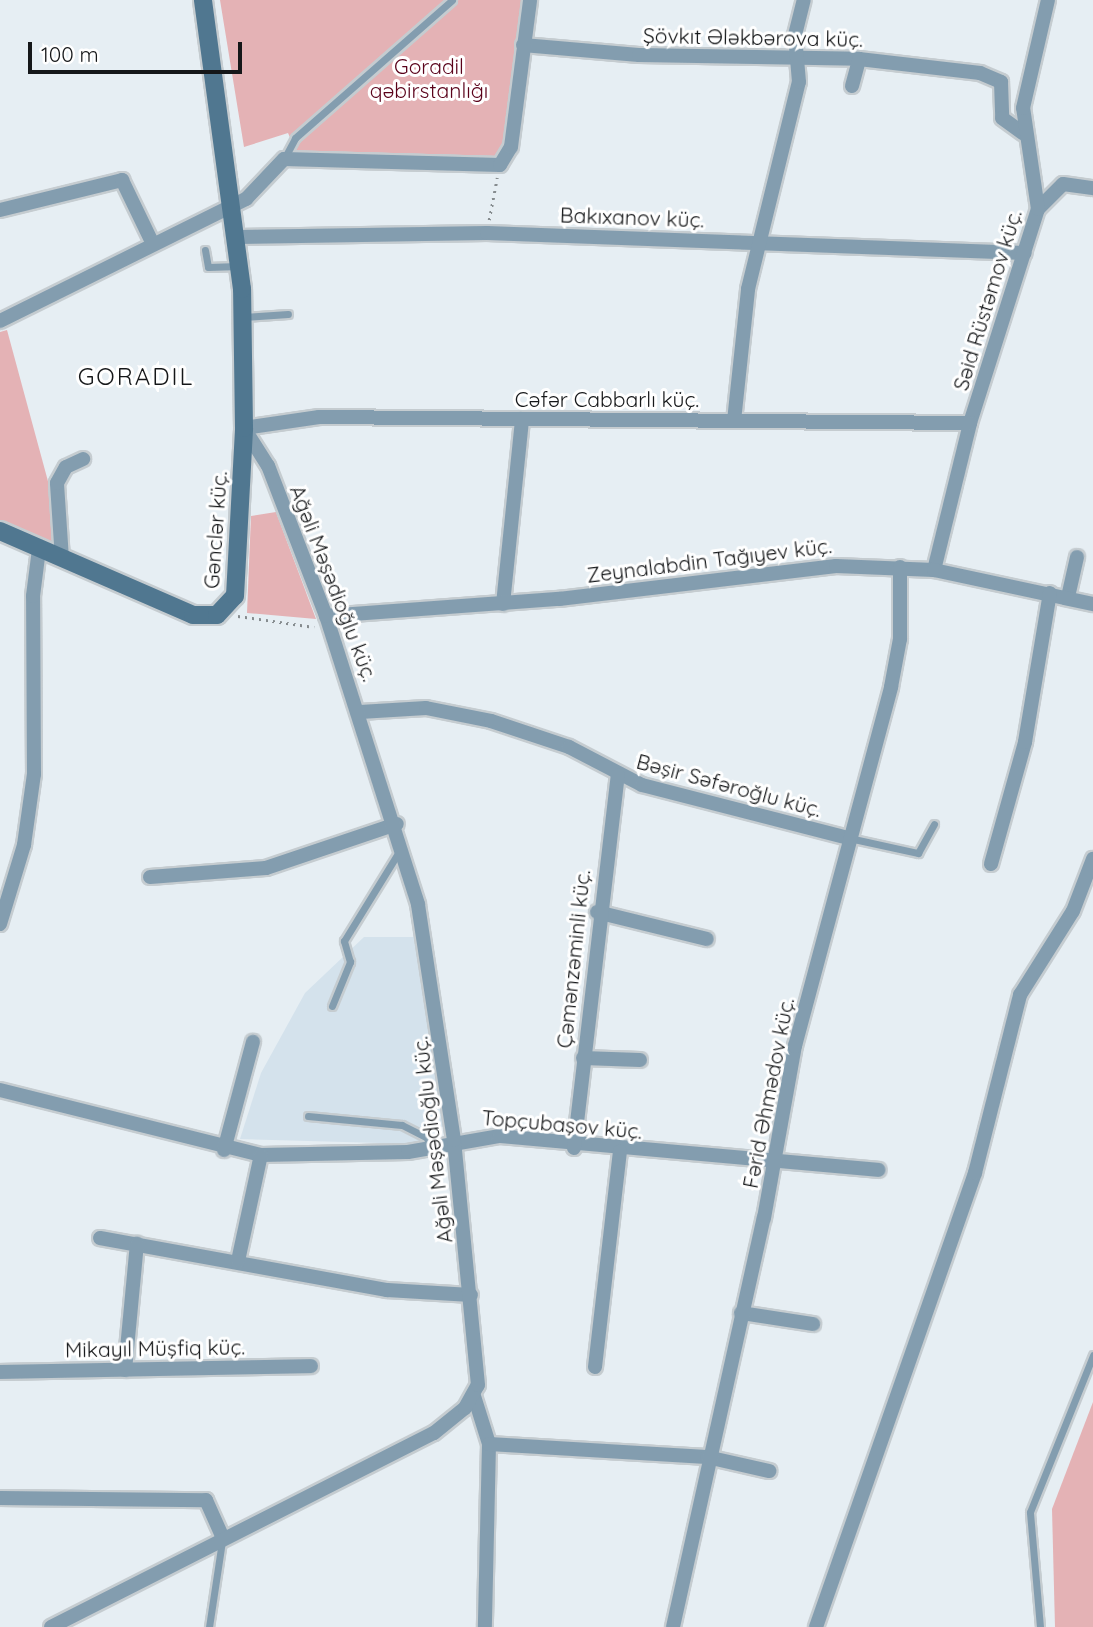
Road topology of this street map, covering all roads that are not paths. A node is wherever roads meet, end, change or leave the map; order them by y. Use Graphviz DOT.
graph roads {
  1 [pos="204,0"];
  2 [pos="452,0"];
  3 [pos="530,0"];
  4 [pos="804,0"];
  5 [pos="1048,0"];
  6 [pos="523,45"];
  7 [pos="797,55"];
  8 [pos="859,59"];
  9 [pos="852,86"];
  10 [pos="1023,133"];
  11 [pos="284,159"];
  12 [pos="1093,188"];
  13 [pos="235,205"];
  14 [pos="1038,209"];
  15 [pos="0,210"];
  16 [pos="238,237"];
  17 [pos="760,241"];
  18 [pos="153,244"];
  19 [pos="205,250"];
  20 [pos="1025,253"];
  21 [pos="240,265"];
  22 [pos="288,314"];
  23 [pos="243,317"];
  24 [pos="0,321"];
  25 [pos="522,419"];
  26 [pos="734,421"];
  27 [pos="970,423"];
  28 [pos="244,428"];
  29 [pos="83,459"];
  30 [pos="0,530"];
  31 [pos="39,549"];
  32 [pos="1077,557"];
  33 [pos="62,559"];
  34 [pos="900,567"];
  35 [pos="934,570"];
  36 [pos="1050,593"];
  37 [pos="1068,597"];
  38 [pos="503,604"];
  39 [pos="1093,604"];
  40 [pos="327,619"];
  41 [pos="360,712"];
  42 [pos="618,776"];
  43 [pos="397,824"];
  44 [pos="934,824"];
  45 [pos="849,838"];
  46 [pos="404,848"];
  47 [pos="1093,859"];
  48 [pos="991,864"];
  49 [pos="150,877"];
  50 [pos="597,912"];
  51 [pos="0,923"];
  52 [pos="707,939"];
  53 [pos="331,1006"];
  54 [pos="253,1042"];
  55 [pos="583,1058"];
  56 [pos="640,1060"];
  57 [pos="0,1090"];
  58 [pos="308,1116"];
  59 [pos="454,1140"];
  60 [pos="430,1148"];
  61 [pos="574,1148"];
  62 [pos="223,1150"];
  63 [pos="620,1151"];
  64 [pos="261,1156"];
  65 [pos="776,1161"];
  66 [pos="878,1170"];
  67 [pos="100,1238"];
  68 [pos="137,1244"];
  69 [pos="238,1261"];
  70 [pos="471,1295"];
  71 [pos="741,1312"];
  72 [pos="813,1324"];
  73 [pos="1093,1355"];
  74 [pos="311,1366"];
  75 [pos="595,1367"];
  76 [pos="125,1370"];
  77 [pos="0,1372"];
  78 [pos="474,1396"];
  79 [pos="489,1444"];
  80 [pos="707,1457"];
  81 [pos="769,1471"];
  82 [pos="0,1498"];
  83 [pos="222,1536"];
  84 [pos="51,1627"];
  85 [pos="209,1627"];
  86 [pos="485,1627"];
  87 [pos="673,1627"];
  88 [pos="816,1627"];
  89 [pos="1040,1627"];
  1 -- 13 [label="street, Gənclər küç."];
  2 -- 11 [label="lane"];
  3 -- 6 [label="street"];
  4 -- 7 [label="street"];
  5 -- 10 [label="street, Səid Rüstəmov küç."];
  6 -- 7 [label="street, Şövkıt Ələkbərova küç."];
  6 -- 11 [label="street"];
  7 -- 8 [label="street, Şövkıt Ələkbərova küç."];
  7 -- 17 [label="street"];
  8 -- 9 [label="street"];
  8 -- 10 [label="street, Şövkıt Ələkbərova küç."];
  10 -- 14 [label="street, Səid Rüstəmov küç."];
  11 -- 13 [label="street"];
  12 -- 14 [label="street"];
  13 -- 16 [label="street, Gənclər küç."];
  13 -- 18 [label="street"];
  14 -- 20 [label="street, Səid Rüstəmov küç."];
  15 -- 18 [label="street"];
  16 -- 17 [label="street, Bakıxanov küç."];
  16 -- 21 [label="street, Gənclər küç."];
  17 -- 20 [label="street, Bakıxanov küç."];
  17 -- 26 [label="street"];
  18 -- 24 [label="street"];
  19 -- 21 [label="lane"];
  20 -- 27 [label="street, Səid Rüstəmov küç."];
  21 -- 23 [label="street, Gənclər küç."];
  22 -- 23 [label="lane"];
  23 -- 28 [label="street, Gənclər küç."];
  25 -- 26 [label="street, Cəfər Cabbarlı küç."];
  25 -- 28 [label="street, Cəfər Cabbarlı küç."];
  25 -- 38 [label="street"];
  26 -- 27 [label="street, Cəfər Cabbarlı küç."];
  27 -- 35 [label="street, Səid Rüstəmov küç."];
  28 -- 33 [label="street, Gənclər küç."];
  28 -- 40 [label="street, Ağəli Məşədioğlu küç."];
  29 -- 33 [label="street"];
  30 -- 31 [label="street, Gənclər küç."];
  31 -- 33 [label="street, Gənclər küç."];
  31 -- 51 [label="street"];
  32 -- 37 [label="street"];
  34 -- 35 [label="street, Zeynalabdin Tağıyev küç."];
  34 -- 38 [label="street, Zeynalabdin Tağıyev küç."];
  34 -- 45 [label="street, Fərid Əhmədov küç."];
  35 -- 36 [label="street, Zeynalabdin Tağıyev küç."];
  36 -- 37 [label="street, Zeynalabdin Tağıyev küç."];
  36 -- 48 [label="street"];
  37 -- 39 [label="street, Zeynalabdin Tağıyev küç."];
  38 -- 40 [label="street, Zeynalabdin Tağıyev küç."];
  40 -- 41 [label="street, Ağəli Məşədioğlu küç."];
  41 -- 42 [label="street, Bəşir Səfəroğlu küç."];
  41 -- 43 [label="street, Ağəli Məşədioğlu küç."];
  42 -- 45 [label="street, Bəşir Səfəroğlu küç."];
  42 -- 50 [label="street, Çəmənzəminli küç."];
  43 -- 46 [label="street, Ağəli Məşədioğlu küç."];
  43 -- 49 [label="street"];
  44 -- 45 [label="lane"];
  45 -- 65 [label="street, Fərid Əhmədov küç."];
  46 -- 53 [label="lane"];
  46 -- 59 [label="street, Ağəli Məşədioğlu küç."];
  47 -- 88 [label="street"];
  50 -- 52 [label="street"];
  50 -- 55 [label="street, Çəmənzəminli küç."];
  54 -- 62 [label="street"];
  55 -- 56 [label="street"];
  55 -- 61 [label="street, Çəmənzəminli küç."];
  57 -- 62 [label="street, Topçubaşov küç."];
  58 -- 60 [label="lane"];
  59 -- 60 [label="street, Topçubaşov küç."];
  59 -- 61 [label="street, Topçubaşov küç."];
  59 -- 70 [label="street, Ağəli Məşədioğlu küç."];
  60 -- 64 [label="street, Topçubaşov küç."];
  61 -- 63 [label="street, Topçubaşov küç."];
  62 -- 64 [label="street, Topçubaşov küç."];
  63 -- 65 [label="street, Topçubaşov küç."];
  63 -- 75 [label="street"];
  64 -- 69 [label="street"];
  65 -- 66 [label="street, Topçubaşov küç."];
  65 -- 71 [label="street, Fərid Əhmədov küç."];
  67 -- 68 [label="street"];
  68 -- 69 [label="street"];
  68 -- 76 [label="street"];
  69 -- 70 [label="street"];
  70 -- 78 [label="street, Ağəli Məşədioğlu küç."];
  71 -- 72 [label="street"];
  71 -- 80 [label="street, Fərid Əhmədov küç."];
  73 -- 89 [label="lane"];
  74 -- 76 [label="street, Mikayıl Müşfiq küç."];
  76 -- 77 [label="street, Mikayıl Müşfiq küç."];
  78 -- 79 [label="street"];
  78 -- 83 [label="street"];
  79 -- 80 [label="street"];
  79 -- 86 [label="street"];
  80 -- 81 [label="street"];
  80 -- 87 [label="street, Fərid Əhmədov küç."];
  82 -- 83 [label="street"];
  83 -- 84 [label="street"];
  83 -- 85 [label="lane"];
}
